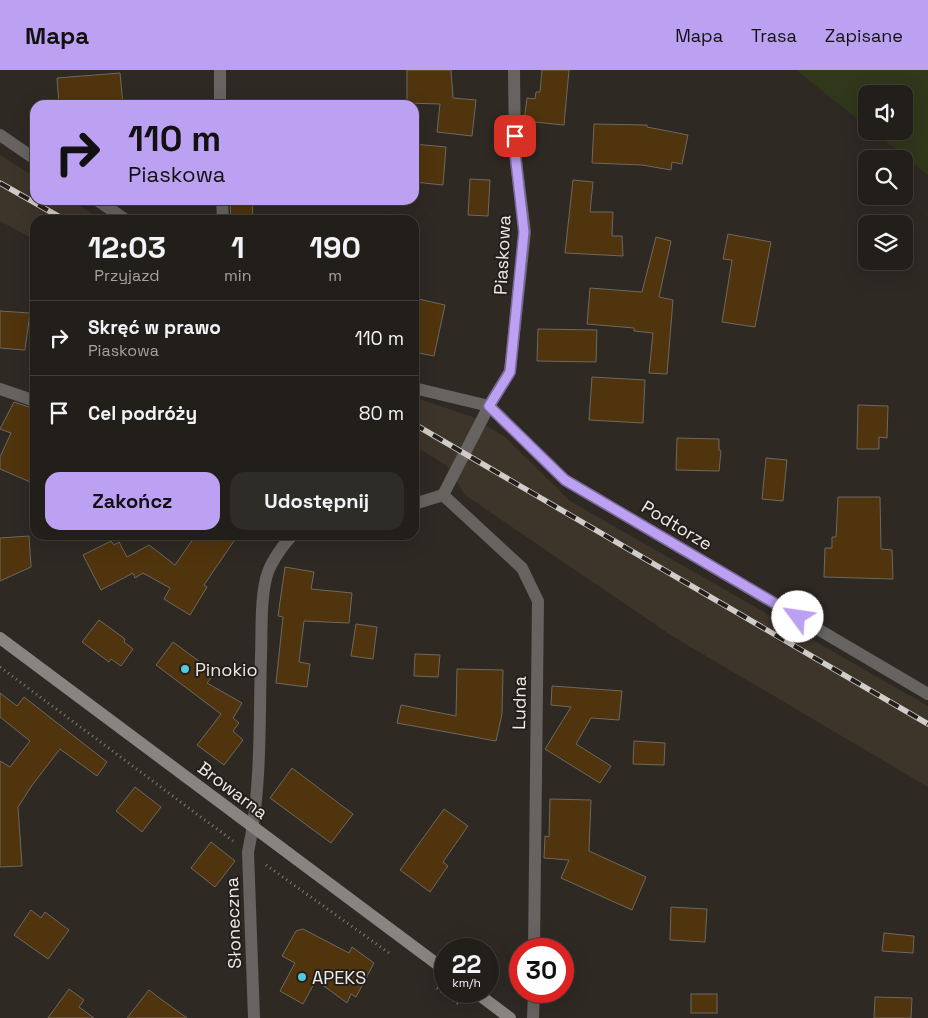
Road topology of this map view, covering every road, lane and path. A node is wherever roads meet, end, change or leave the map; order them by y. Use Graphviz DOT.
graph roads {
  1 [pos="220,70"];
  2 [pos="514,70"];
  3 [pos="220,100"];
  4 [pos="0,135"];
  5 [pos="30,155"];
  6 [pos="104,205"];
  7 [pos="118,215"];
  8 [pos="0,389"];
  9 [pos="419,389"];
  10 [pos="30,399"];
  11 [pos="489,406"];
  12 [pos="443,495"];
  13 [pos="419,502"];
  14 [pos="288,540"];
  15 [pos="0,638"];
  16 [pos="928,694"];
  17 [pos="254,828"];
  18 [pos="534,938"];
  19 [pos="434,962"];
  20 [pos="490,1003"];
  21 [pos="534,1003"];
  22 [pos="254,1018"];
  23 [pos="510,1018"];
  24 [pos="533,1018"];
  1 -- 3 [label="street"];
  2 -- 11 [label="street, Piaskowa"];
  4 -- 5 [label="street"];
  6 -- 7 [label="street"];
  8 -- 10 [label="street"];
  9 -- 11 [label="street"];
  11 -- 12 [label="street"];
  11 -- 16 [label="street, Podtorze"];
  12 -- 13 [label="street"];
  12 -- 18 [label="street, Ludna"];
  14 -- 17 [label="street, Słoneczna"];
  15 -- 17 [label="street, Browarna"];
  17 -- 19 [label="street, Browarna"];
  17 -- 22 [label="street, Słoneczna"];
  20 -- 23 [label="street"];
  21 -- 24 [label="street"];
}
